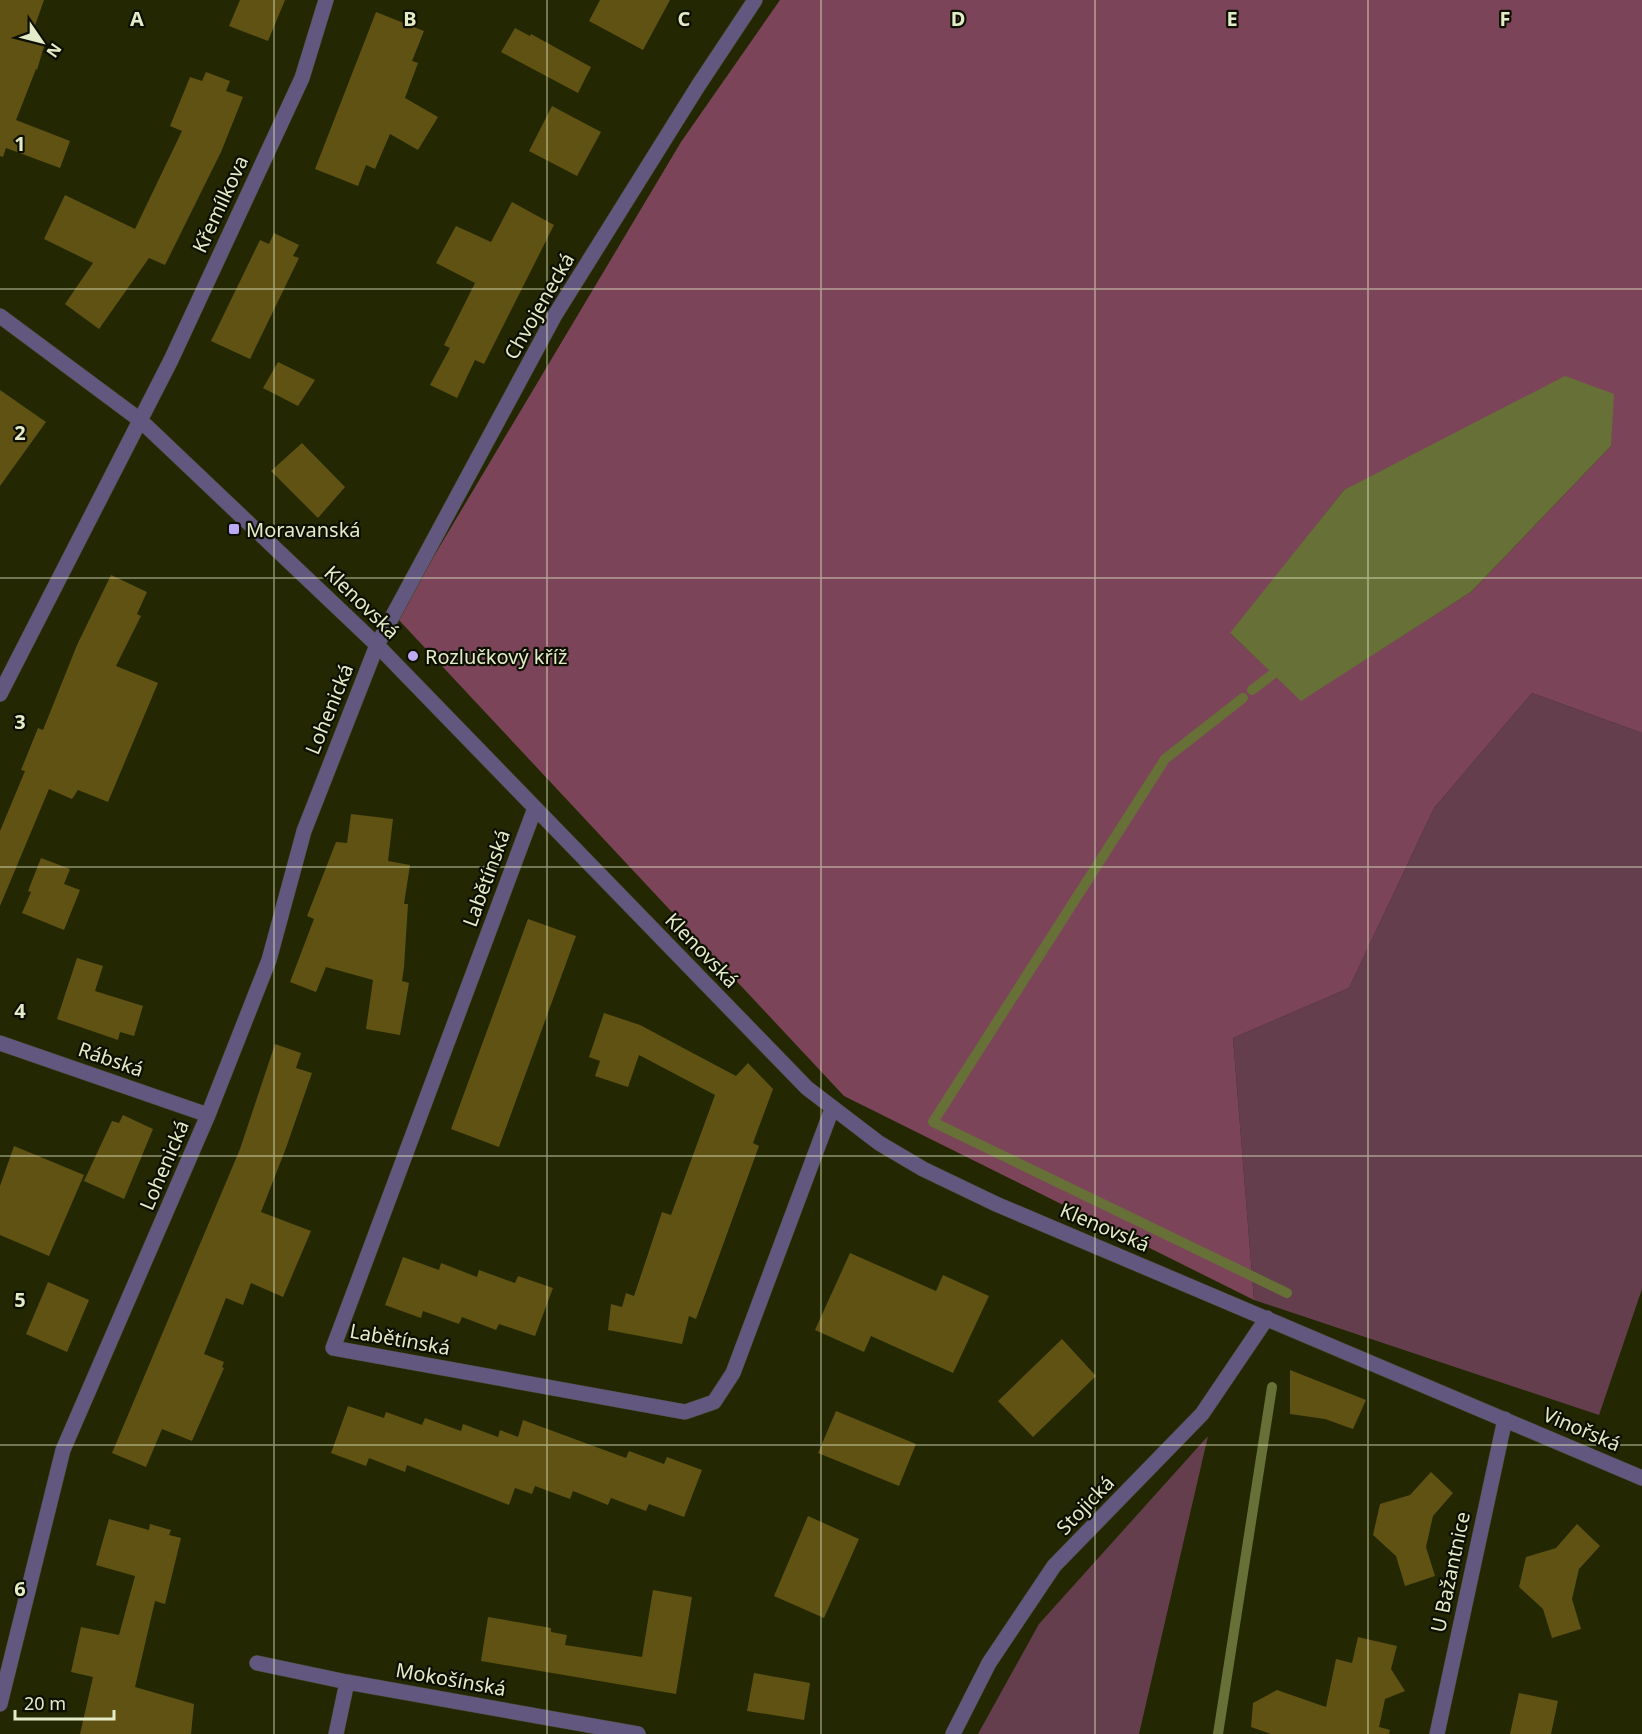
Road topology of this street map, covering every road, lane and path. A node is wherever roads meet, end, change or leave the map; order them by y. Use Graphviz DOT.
graph roads {
  1 [pos="326,0"];
  2 [pos="755,0"];
  3 [pos="0,316"];
  4 [pos="140,420"];
  5 [pos="377,645"];
  6 [pos="0,694"];
  7 [pos="535,808"];
  8 [pos="0,1043"];
  9 [pos="832,1109"];
  10 [pos="208,1115"];
  11 [pos="1267,1318"];
  12 [pos="1505,1419"];
  13 [pos="1642,1478"];
  14 [pos="257,1663"];
  15 [pos="347,1682"];
  16 [pos="0,1704"];
  17 [pos="336,1734"];
  18 [pos="638,1734"];
  19 [pos="953,1734"];
  20 [pos="1437,1734"];
  1 -- 4 [label="street, Křemílkova"];
  2 -- 5 [label="street, Chvojenecká"];
  3 -- 4 [label="street, Klenovská"];
  4 -- 5 [label="street, Klenovská"];
  4 -- 6 [label="street"];
  5 -- 7 [label="street, Klenovská"];
  5 -- 10 [label="street, Lohenická"];
  7 -- 9 [label="street, Klenovská"];
  7 -- 9 [label="street, Labětínská"];
  8 -- 10 [label="street, Rábská"];
  9 -- 11 [label="street, Klenovská"];
  10 -- 16 [label="street, Lohenická"];
  11 -- 12 [label="street, Klenovská"];
  11 -- 19 [label="street, Stojická"];
  12 -- 13 [label="street, Vinořská"];
  12 -- 20 [label="street, U Bažantnice"];
  14 -- 15 [label="street, Mokošínská"];
  15 -- 17 [label="street"];
  15 -- 18 [label="street, Mokošínská"];
}
